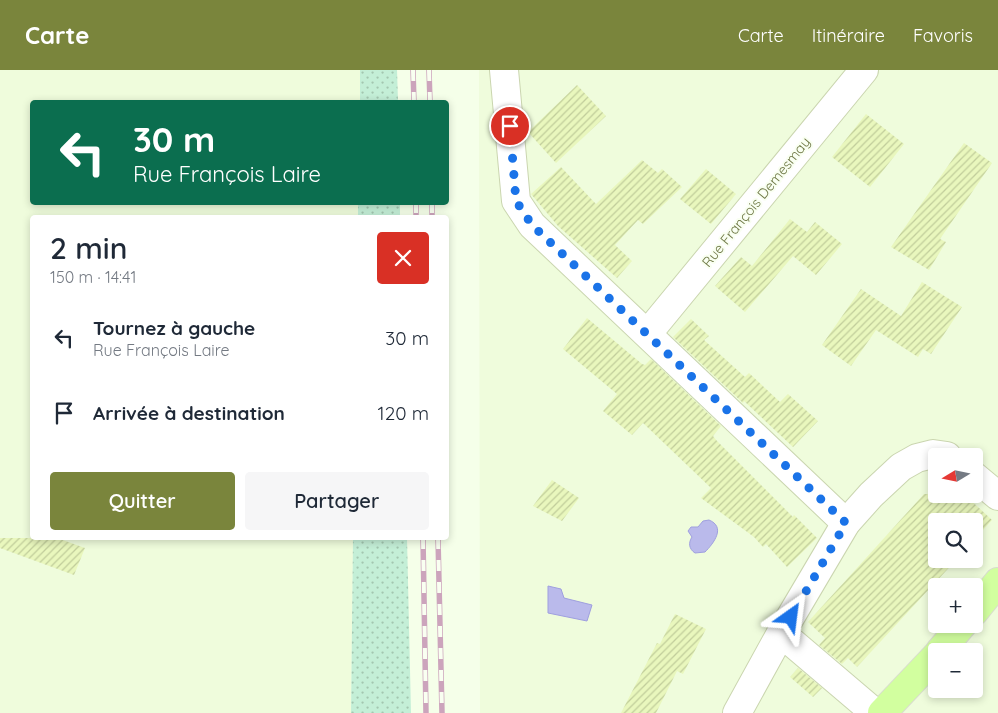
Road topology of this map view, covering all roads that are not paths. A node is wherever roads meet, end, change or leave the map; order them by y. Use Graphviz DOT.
graph roads {
  1 [pos="504,70"];
  2 [pos="864,70"];
  3 [pos="648,333"];
  4 [pos="928,455"];
  5 [pos="983,484"];
  6 [pos="998,496"];
  7 [pos="846,523"];
  8 [pos="998,582"];
  9 [pos="983,601"];
  10 [pos="781,633"];
  11 [pos="955,633"];
  12 [pos="947,643"];
  13 [pos="928,664"];
  14 [pos="737,713"];
  15 [pos="875,713"];
  16 [pos="882,713"];
  1 -- 3 [label="street"];
  2 -- 3 [label="street, Rue François Demesmay"];
  3 -- 7 [label="street"];
  4 -- 7 [label="street"];
  5 -- 6 [label="street"];
  7 -- 10 [label="street"];
  8 -- 9 [label="main road"];
  10 -- 14 [label="street"];
  10 -- 15 [label="street"];
  11 -- 12 [label="main road"];
  13 -- 16 [label="main road"];
}
